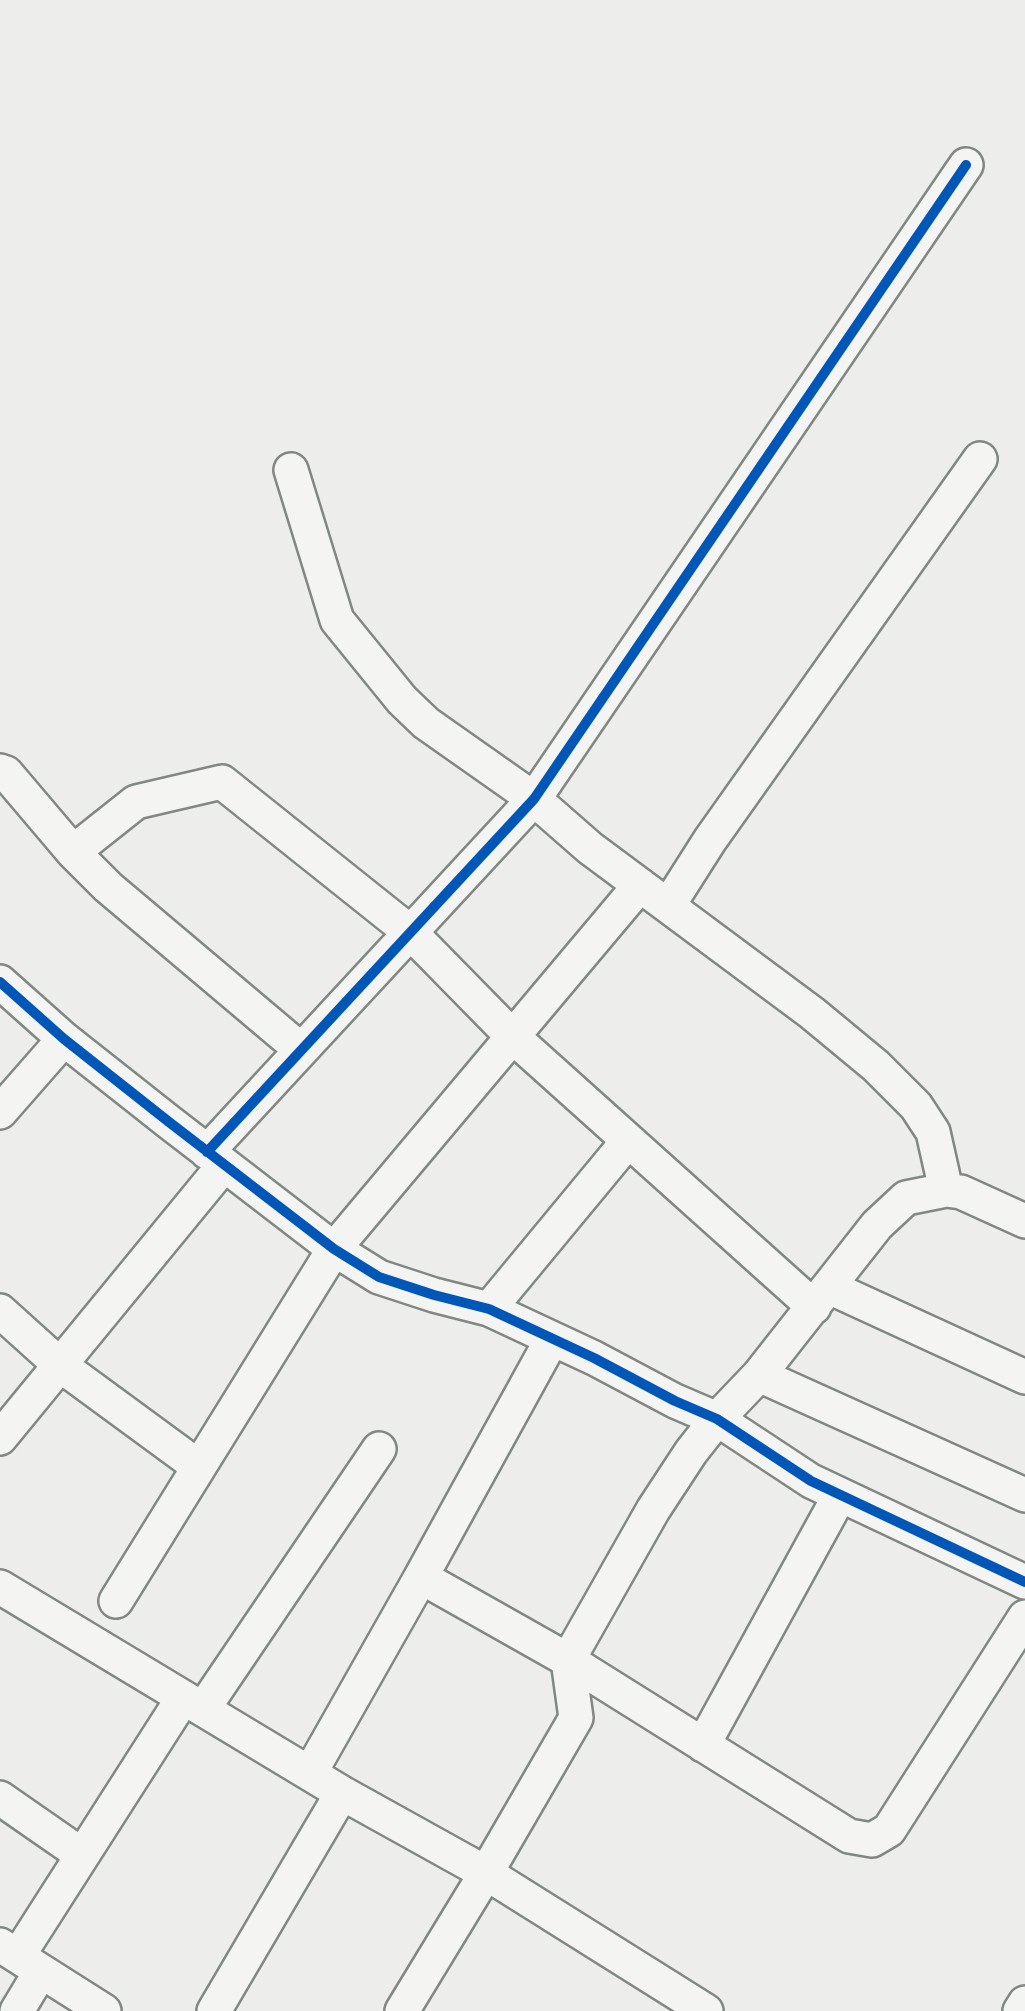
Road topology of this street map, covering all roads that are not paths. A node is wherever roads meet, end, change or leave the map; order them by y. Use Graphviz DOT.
graph roads {
  1 [pos="966,165"];
  2 [pos="980,459"];
  3 [pos="291,470"];
  4 [pos="0,771"];
  5 [pos="534,799"];
  6 [pos="73,852"];
  7 [pos="640,885"];
  8 [pos="668,906"];
  9 [pos="410,932"];
  10 [pos="0,982"];
  11 [pos="512,1036"];
  12 [pos="64,1039"];
  13 [pos="300,1049"];
  14 [pos="0,1112"];
  15 [pos="628,1141"];
  16 [pos="216,1158"];
  17 [pos="946,1190"];
  18 [pos="1025,1221"];
  19 [pos="334,1249"];
  20 [pos="822,1297"];
  21 [pos="489,1309"];
  22 [pos="0,1311"];
  23 [pos="552,1339"];
  24 [pos="60,1365"];
  25 [pos="759,1375"];
  26 [pos="1025,1377"];
  27 [pos="717,1419"];
  28 [pos="0,1438"];
  29 [pos="379,1449"];
  30 [pos="199,1466"];
  31 [pos="840,1495"];
  32 [pos="1025,1496"];
  33 [pos="421,1577"];
  34 [pos="1025,1582"];
  35 [pos="0,1587"];
  36 [pos="116,1601"];
  37 [pos="1025,1617"];
  38 [pos="568,1660"];
  39 [pos="193,1704"];
  40 [pos="703,1745"];
  41 [pos="310,1773"];
  42 [pos="342,1793"];
  43 [pos="0,1798"];
  44 [pos="82,1855"];
  45 [pos="486,1873"];
  46 [pos="20,1957"];
  47 [pos="1025,2003"];
  48 [pos="17,2011"];
  49 [pos="104,2011"];
  50 [pos="214,2011"];
  51 [pos="402,2011"];
  52 [pos="706,2011"];
  53 [pos="1020,2011"];
  1 -- 5 [label="street"];
  2 -- 8 [label="street"];
  3 -- 5 [label="street"];
  4 -- 6 [label="street"];
  5 -- 7 [label="street"];
  5 -- 9 [label="street"];
  6 -- 9 [label="street"];
  6 -- 13 [label="street"];
  7 -- 8 [label="street"];
  7 -- 11 [label="street"];
  8 -- 17 [label="street"];
  9 -- 11 [label="street"];
  9 -- 13 [label="street"];
  10 -- 12 [label="street"];
  11 -- 15 [label="street"];
  11 -- 19 [label="street"];
  12 -- 14 [label="street"];
  12 -- 16 [label="street"];
  13 -- 16 [label="street"];
  15 -- 20 [label="street"];
  15 -- 21 [label="street"];
  16 -- 19 [label="street"];
  16 -- 24 [label="street"];
  17 -- 18 [label="street"];
  17 -- 20 [label="street"];
  19 -- 21 [label="street"];
  19 -- 30 [label="street"];
  20 -- 25 [label="street"];
  20 -- 26 [label="street"];
  21 -- 23 [label="street"];
  22 -- 24 [label="street"];
  23 -- 27 [label="street"];
  23 -- 33 [label="street"];
  24 -- 28 [label="street"];
  24 -- 30 [label="street"];
  25 -- 27 [label="street"];
  25 -- 32 [label="street"];
  27 -- 31 [label="street"];
  27 -- 38 [label="street"];
  29 -- 39 [label="street"];
  30 -- 36 [label="street"];
  31 -- 34 [label="street"];
  31 -- 40 [label="street"];
  33 -- 38 [label="street"];
  33 -- 41 [label="street"];
  35 -- 39 [label="street"];
  37 -- 40 [label="street"];
  38 -- 40 [label="street"];
  38 -- 45 [label="street"];
  39 -- 41 [label="street"];
  39 -- 44 [label="street"];
  41 -- 42 [label="street"];
  42 -- 45 [label="street"];
  42 -- 50 [label="street"];
  43 -- 44 [label="street"];
  44 -- 46 [label="street"];
  45 -- 51 [label="street"];
  45 -- 52 [label="street"];
  46 -- 48 [label="street"];
  46 -- 49 [label="street"];
  47 -- 53 [label="street"];
}
